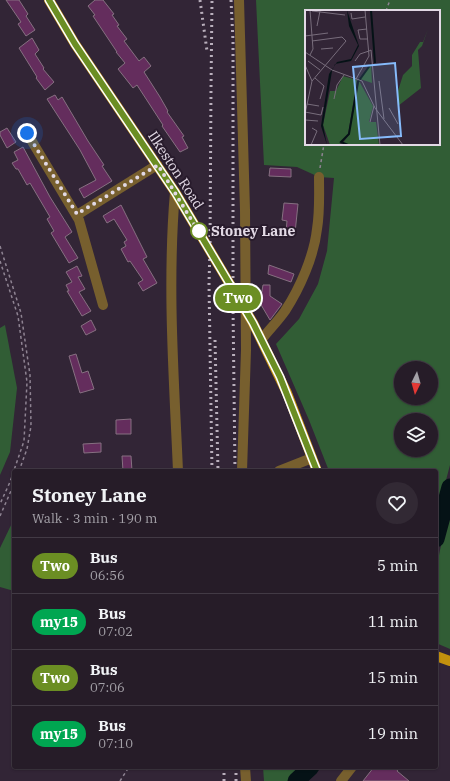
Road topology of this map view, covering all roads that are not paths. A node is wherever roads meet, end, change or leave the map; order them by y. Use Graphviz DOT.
graph roads {
  1 [pos="49,0"];
  2 [pos="239,0"];
  3 [pos="27,133"];
  4 [pos="158,165"];
  5 [pos="319,177"];
  6 [pos="175,192"];
  7 [pos="77,214"];
  8 [pos="103,305"];
  9 [pos="260,336"];
  10 [pos="312,458"];
  11 [pos="177,460"];
  12 [pos="171,469"];
  13 [pos="178,469"];
  14 [pos="242,469"];
  15 [pos="284,469"];
  16 [pos="316,469"];
  17 [pos="438,657"];
  18 [pos="450,661"];
  19 [pos="246,769"];
  20 [pos="350,769"];
  21 [pos="246,781"];
  22 [pos="341,781"];
  1 -- 4 [label="main road, Ilkeston Road"];
  2 -- 14 [label="street"];
  3 -- 7 [label="street"];
  4 -- 6 [label="main road, Ilkeston Road"];
  4 -- 7 [label="street"];
  5 -- 9 [label="street"];
  6 -- 9 [label="main road, Ilkeston Road"];
  6 -- 11 [label="street"];
  7 -- 8 [label="street"];
  9 -- 10 [label="main road, Ilkeston Road"];
  10 -- 15 [label="street"];
  10 -- 16 [label="main road, Ilkeston Road"];
  11 -- 12 [label="street"];
  11 -- 13 [label="street"];
  17 -- 18 [label="main road"];
  19 -- 21 [label="street"];
  20 -- 22 [label="street"];
}
